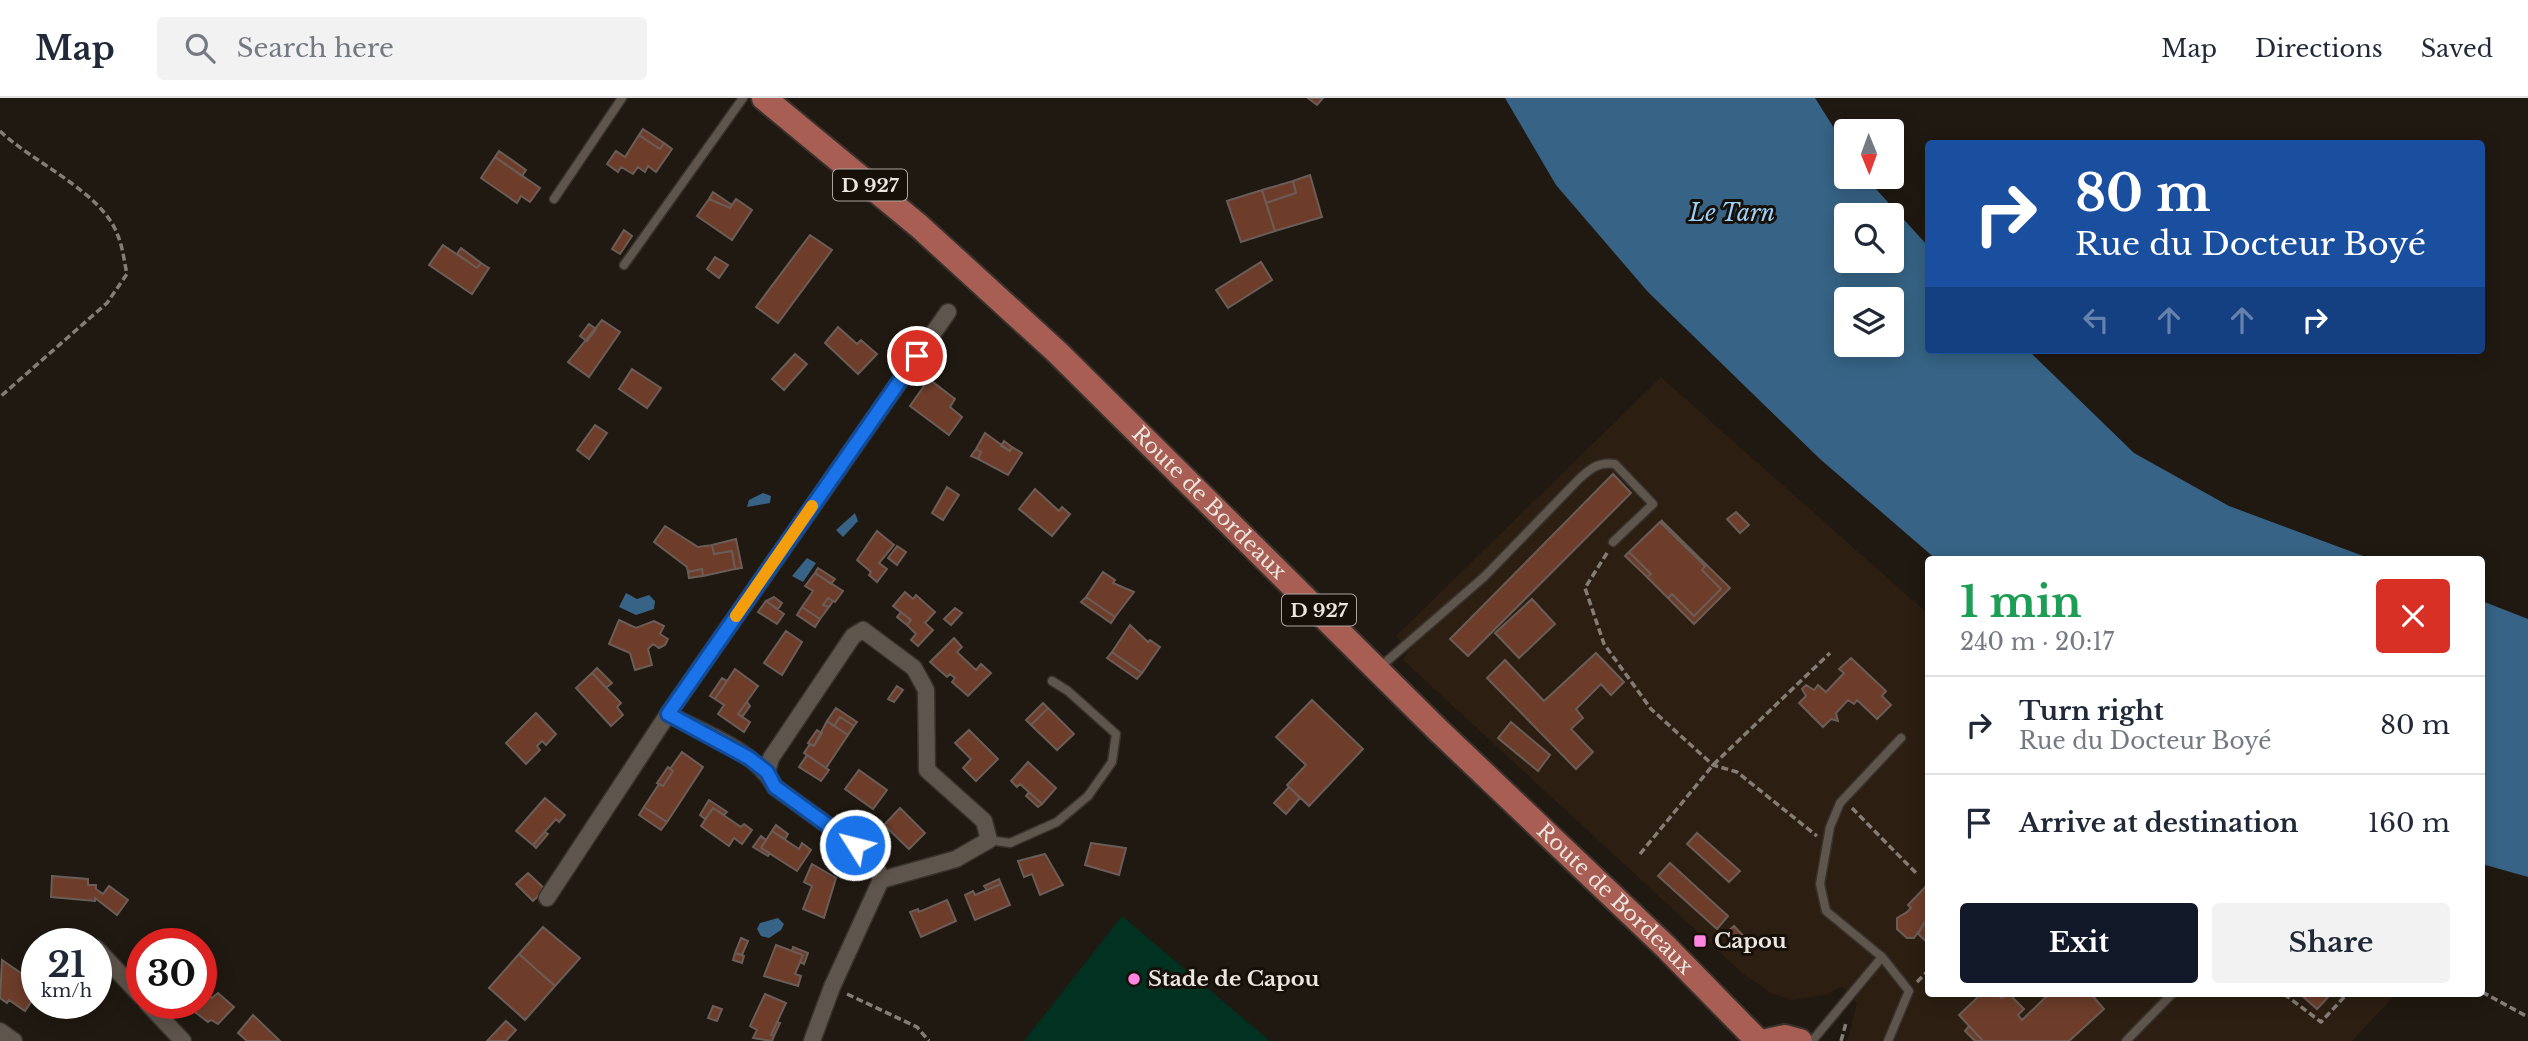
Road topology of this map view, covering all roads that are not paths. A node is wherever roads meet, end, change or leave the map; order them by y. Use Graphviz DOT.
graph roads {
  1 [pos="622,98"];
  2 [pos="743,98"];
  3 [pos="764,98"];
  4 [pos="554,199"];
  5 [pos="624,265"];
  6 [pos="948,312"];
  7 [pos="1613,542"];
  8 [pos="1378,669"];
  9 [pos="1052,681"];
  10 [pos="668,714"];
  11 [pos="1901,738"];
  12 [pos="767,772"];
  13 [pos="989,840"];
  14 [pos="881,880"];
  15 [pos="547,898"];
  16 [pos="1882,957"];
  17 [pos="112,965"];
  18 [pos="126,980"];
  19 [pos="2169,997"];
  20 [pos="162,1019"];
  21 [pos="0,1031"];
  22 [pos="14,1041"];
  23 [pos="183,1041"];
  24 [pos="812,1041"];
  25 [pos="1758,1041"];
  26 [pos="1767,1041"];
  27 [pos="1800,1041"];
  28 [pos="1812,1041"];
  29 [pos="1888,1041"];
  30 [pos="2126,1041"];
  1 -- 4 [label="lane"];
  2 -- 5 [label="lane"];
  3 -- 8 [label="main road, Route de Bordeaux / D 927"];
  6 -- 10 [label="street"];
  7 -- 8 [label="lane"];
  8 -- 25 [label="main road, Route de Bordeaux / D 927"];
  9 -- 13 [label="lane"];
  10 -- 12 [label="street"];
  10 -- 15 [label="street"];
  11 -- 16 [label="lane"];
  12 -- 13 [label="street"];
  12 -- 14 [label="street"];
  13 -- 14 [label="street"];
  14 -- 24 [label="street"];
  16 -- 28 [label="lane"];
  16 -- 29 [label="lane"];
  17 -- 18 [label="street"];
  19 -- 30 [label="lane"];
  20 -- 23 [label="street"];
  21 -- 22 [label="street"];
  26 -- 27 [label="main road"];
}
